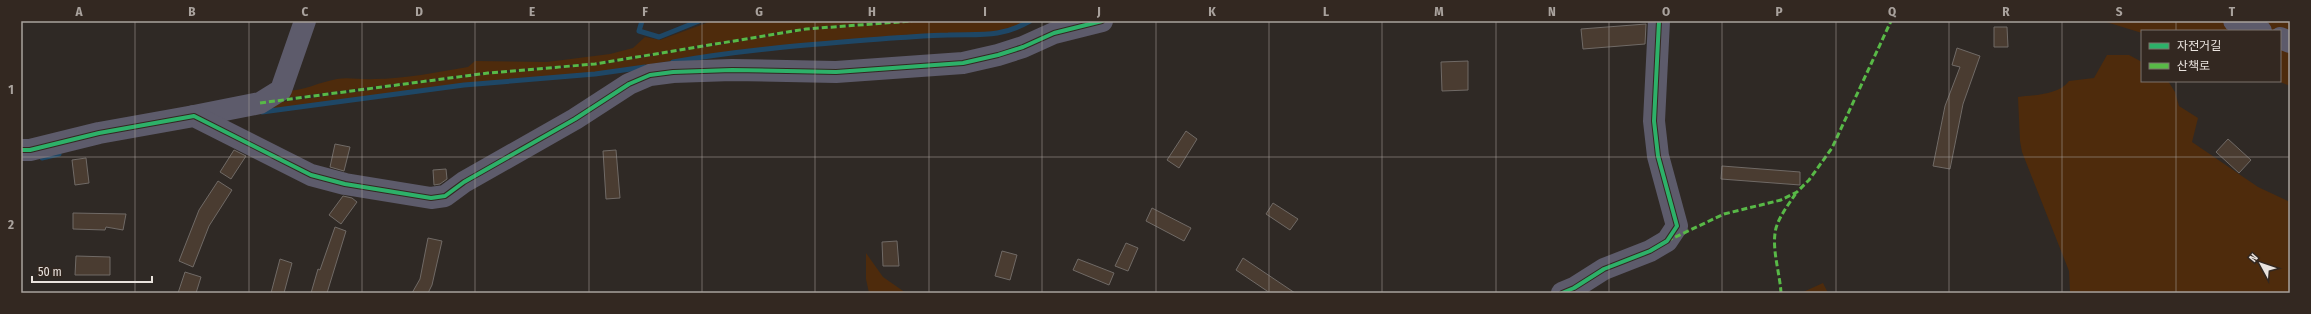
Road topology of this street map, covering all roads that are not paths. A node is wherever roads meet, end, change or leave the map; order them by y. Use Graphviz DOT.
graph roads {
  1 [pos="305,21"];
  2 [pos="1102,21"];
  3 [pos="1659,21"];
  4 [pos="2234,21"];
  5 [pos="2258,30"];
  6 [pos="194,116"];
  7 [pos="21,150"];
  8 [pos="1562,293"];
  1 -- 6 [label="street"];
  2 -- 6 [label="street"];
  3 -- 8 [label="street"];
  4 -- 5 [label="street"];
  6 -- 7 [label="street"];
}
